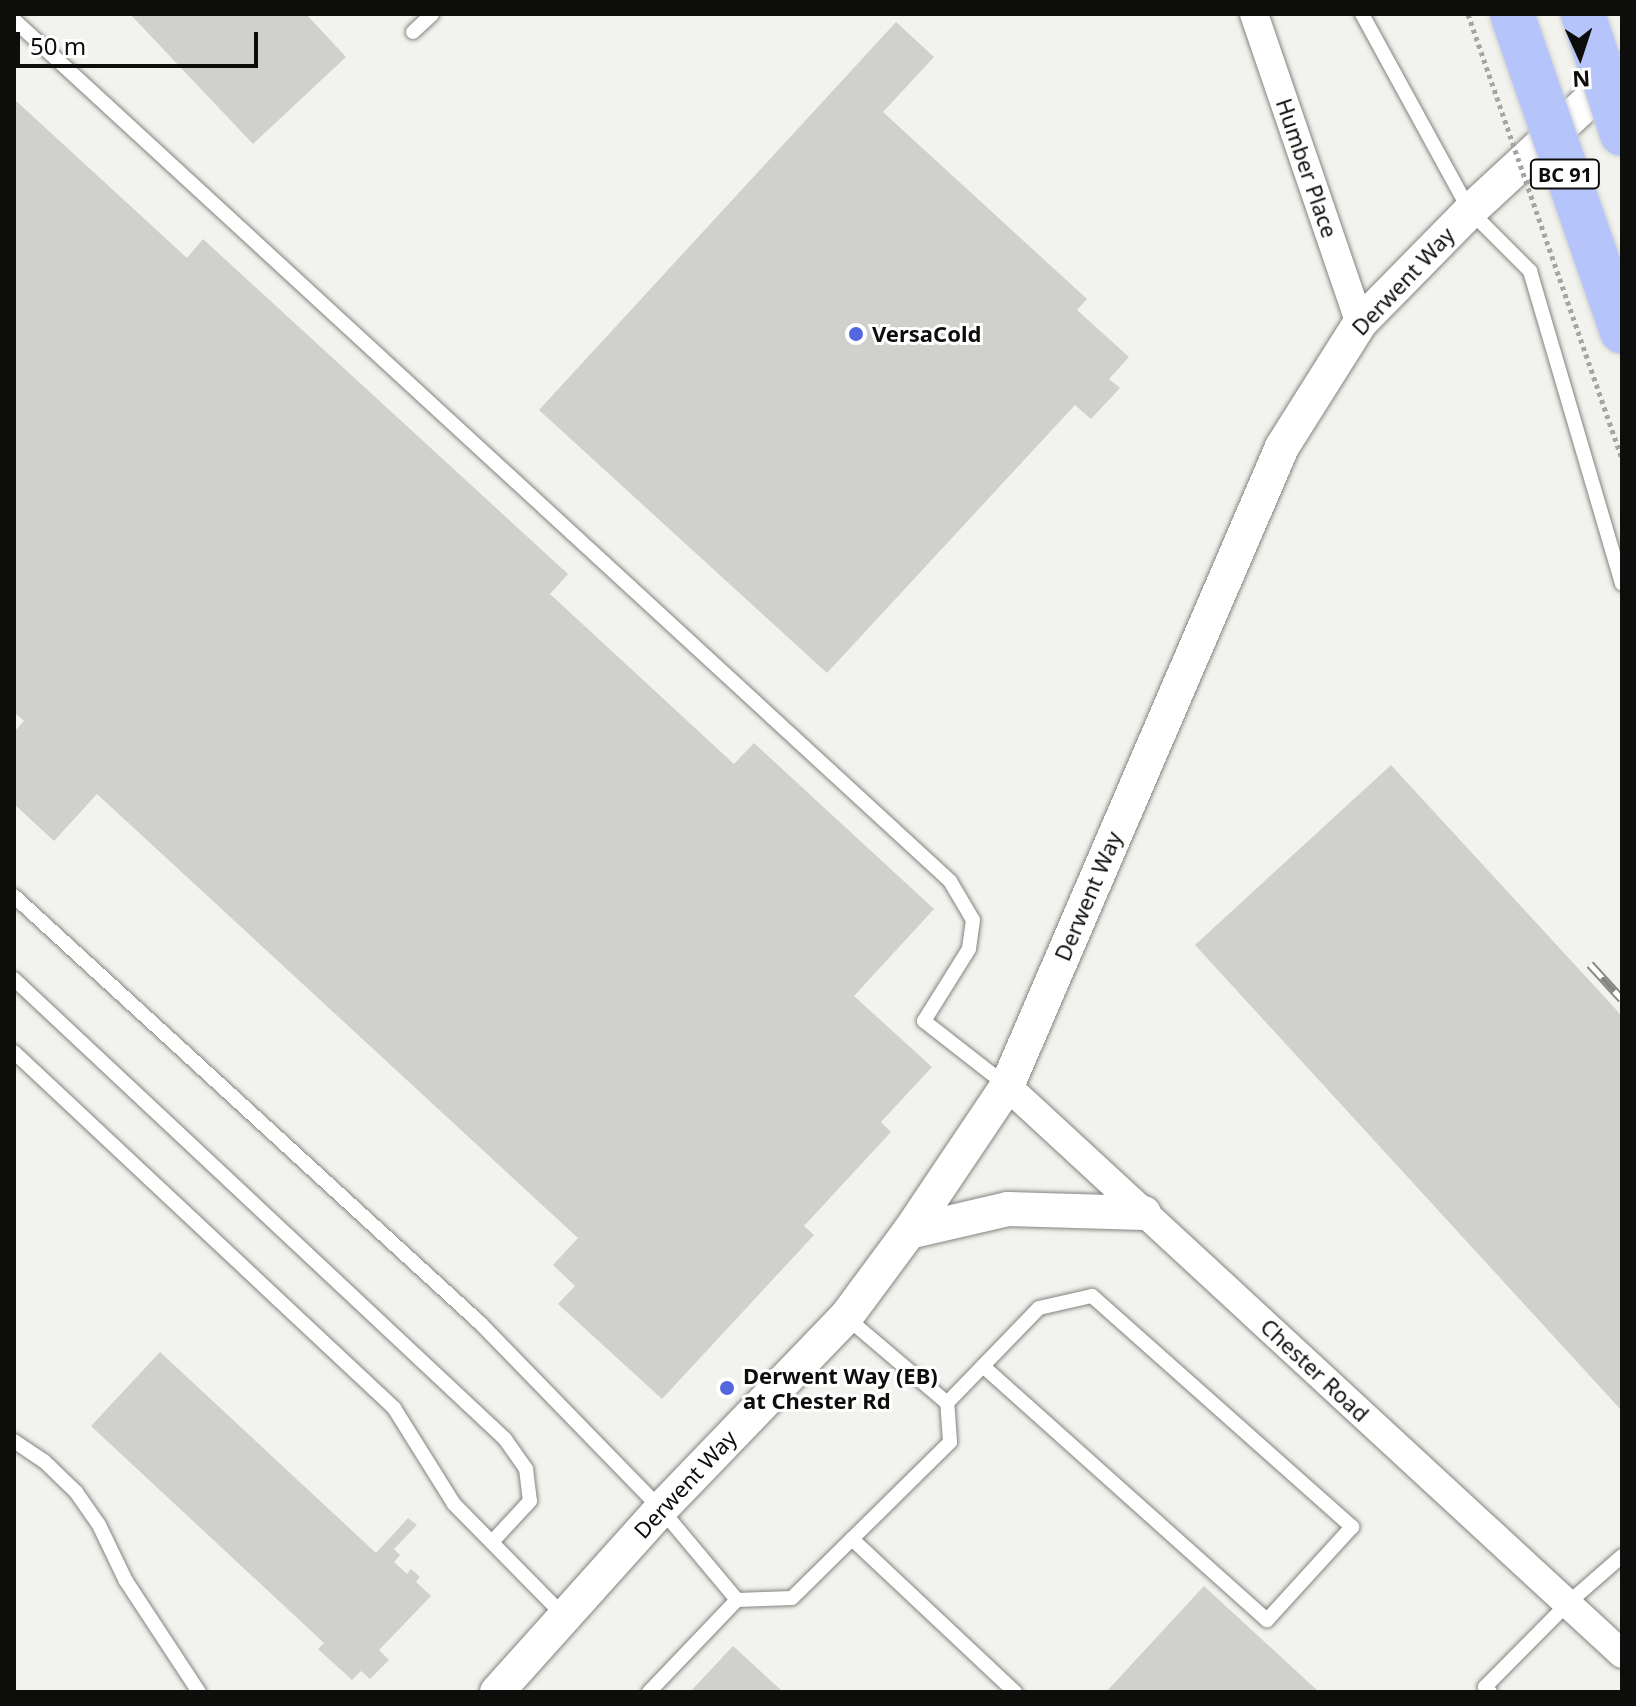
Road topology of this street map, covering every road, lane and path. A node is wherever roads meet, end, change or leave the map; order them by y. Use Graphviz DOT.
graph roads {
  1 [pos="432,14"];
  2 [pos="1254,14"];
  3 [pos="1362,14"];
  4 [pos="1468,14"];
  5 [pos="1512,14"];
  6 [pos="1583,14"];
  7 [pos="14,20"];
  8 [pos="413,32"];
  9 [pos="1617,87"];
  10 [pos="1622,134"];
  11 [pos="1470,211"];
  12 [pos="1360,323"];
  13 [pos="1622,332"];
  14 [pos="1622,459"];
  15 [pos="1622,584"];
  16 [pos="14,896"];
  17 [pos="14,979"];
  18 [pos="14,1052"];
  19 [pos="1007,1086"];
  20 [pos="1144,1213"];
  21 [pos="909,1232"];
  22 [pos="846,1317"];
  23 [pos="983,1366"];
  24 [pos="947,1403"];
  25 [pos="14,1441"];
  26 [pos="661,1509"];
  27 [pos="852,1539"];
  28 [pos="492,1542"];
  29 [pos="1622,1556"];
  30 [pos="737,1600"];
  31 [pos="1567,1604"];
  32 [pos="565,1617"];
  33 [pos="1622,1654"];
  34 [pos="199,1692"];
  35 [pos="497,1692"];
  36 [pos="649,1692"];
  37 [pos="1015,1692"];
  38 [pos="1490,1692"];
  1 -- 8 [label="lane"];
  2 -- 12 [label="street, Humber Place"];
  3 -- 11 [label="lane"];
  4 -- 14 [label="path, bridge"];
  5 -- 13 [label="highway, BC 91, bridge"];
  6 -- 10 [label="highway, BC 91, bridge"];
  7 -- 19 [label="lane"];
  9 -- 11 [label="street, Derwent Way"];
  11 -- 12 [label="street, Derwent Way"];
  11 -- 15 [label="lane"];
  12 -- 19 [label="street, Derwent Way"];
  16 -- 26 [label="lane"];
  17 -- 28 [label="lane"];
  18 -- 28 [label="lane"];
  19 -- 20 [label="street, Chester Road"];
  19 -- 21 [label="street, Derwent Way"];
  20 -- 21 [label="street"];
  20 -- 31 [label="street, Chester Road"];
  21 -- 22 [label="street, Derwent Way"];
  22 -- 24 [label="lane"];
  22 -- 26 [label="street, Derwent Way"];
  23 -- 23 [label="lane"];
  23 -- 24 [label="lane"];
  24 -- 27 [label="lane"];
  25 -- 34 [label="lane"];
  26 -- 30 [label="lane"];
  26 -- 32 [label="street, Derwent Way"];
  27 -- 30 [label="lane"];
  27 -- 37 [label="lane"];
  28 -- 32 [label="lane"];
  29 -- 31 [label="lane"];
  30 -- 36 [label="lane"];
  31 -- 33 [label="street, Chester Road"];
  31 -- 38 [label="lane"];
  32 -- 35 [label="street, Derwent Way"];
}
